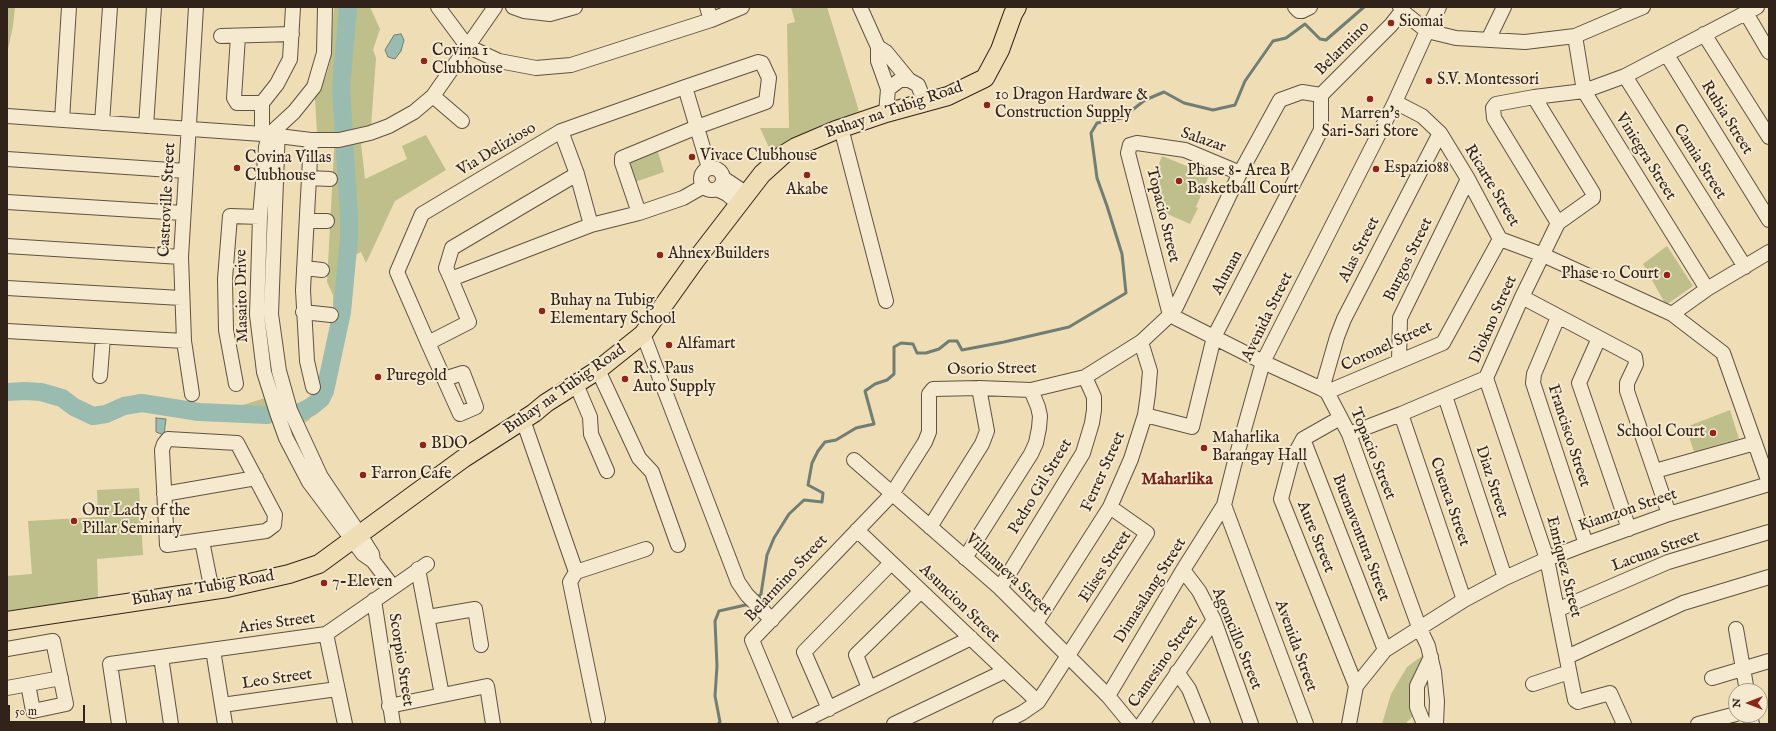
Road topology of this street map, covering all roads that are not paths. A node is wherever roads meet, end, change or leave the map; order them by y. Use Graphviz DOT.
graph roads {
  1 [pos="69,7"];
  2 [pos="110,7"];
  3 [pos="154,7"];
  4 [pos="196,7"];
  5 [pos="293,7"];
  6 [pos="325,7"];
  7 [pos="438,7"];
  8 [pos="495,7"];
  9 [pos="514,7"];
  10 [pos="574,7"];
  11 [pos="742,7"];
  12 [pos="860,7"];
  13 [pos="1439,7"];
  14 [pos="1504,7"];
  15 [pos="1643,7"];
  16 [pos="1013,9"];
  17 [pos="1401,9"];
  18 [pos="1752,10"];
  19 [pos="709,14"];
  20 [pos="1427,31"];
  21 [pos="292,34"];
  22 [pos="1704,34"];
  23 [pos="221,36"];
  24 [pos="238,36"];
  25 [pos="1575,36"];
  26 [pos="1488,40"];
  27 [pos="467,46"];
  28 [pos="878,47"];
  29 [pos="1769,52"];
  30 [pos="1667,55"];
  31 [pos="1625,76"];
  32 [pos="909,80"];
  33 [pos="685,87"];
  34 [pos="888,90"];
  35 [pos="1584,91"];
  36 [pos="1321,95"];
  37 [pos="433,96"];
  38 [pos="1534,97"];
  39 [pos="1395,102"];
  40 [pos="262,103"];
  41 [pos="924,103"];
  42 [pos="886,113"];
  43 [pos="7,116"];
  44 [pos="62,120"];
  45 [pos="462,120"];
  46 [pos="102,122"];
  47 [pos="146,126"];
  48 [pos="697,127"];
  49 [pos="841,128"];
  50 [pos="188,129"];
  51 [pos="561,131"];
  52 [pos="272,133"];
  53 [pos="1440,133"];
  54 [pos="1769,137"];
  55 [pos="311,140"];
  56 [pos="1130,146"];
  57 [pos="7,159"];
  58 [pos="709,168"];
  59 [pos="186,171"];
  60 [pos="1240,173"];
  61 [pos="576,174"];
  62 [pos="309,178"];
  63 [pos="330,179"];
  64 [pos="1468,179"];
  65 [pos="715,184"];
  66 [pos="739,196"];
  67 [pos="7,202"];
  68 [pos="183,213"];
  69 [pos="639,213"];
  70 [pos="260,216"];
  71 [pos="1769,220"];
  72 [pos="306,221"];
  73 [pos="327,221"];
  74 [pos="1558,223"];
  75 [pos="591,225"];
  76 [pos="1500,239"];
  77 [pos="7,246"];
  78 [pos="1769,252"];
  79 [pos="1543,254"];
  80 [pos="181,257"];
  81 [pos="1745,267"];
  82 [pos="304,268"];
  83 [pos="322,270"];
  84 [pos="451,279"];
  85 [pos="7,288"];
  86 [pos="1707,289"];
  87 [pos="1522,297"];
  88 [pos="181,298"];
  89 [pos="886,301"];
  90 [pos="303,312"];
  91 [pos="1672,314"];
  92 [pos="331,315"];
  93 [pos="1170,315"];
  94 [pos="1558,317"];
  95 [pos="7,331"];
  96 [pos="644,334"];
  97 [pos="103,337"];
  98 [pos="1214,337"];
  99 [pos="1600,338"];
  100 [pos="184,341"];
  101 [pos="1142,342"];
  102 [pos="428,343"];
  103 [pos="1399,361"];
  104 [pos="1263,362"];
  105 [pos="598,370"];
  106 [pos="100,376"];
  107 [pos="1085,377"];
  108 [pos="1486,378"];
  109 [pos="444,379"];
  110 [pos="236,384"];
  111 [pos="576,384"];
  112 [pos="313,387"];
  113 [pos="979,388"];
  114 [pos="1031,390"];
  115 [pos="1324,390"];
  116 [pos="192,394"];
  117 [pos="1445,396"];
  118 [pos="283,412"];
  119 [pos="1401,414"];
  120 [pos="1145,416"];
  121 [pos="1340,418"];
  122 [pos="523,420"];
  123 [pos="1349,434"];
  124 [pos="1303,439"];
  125 [pos="1755,443"];
  126 [pos="854,460"];
  127 [pos="607,471"];
  128 [pos="1655,471"];
  129 [pos="256,478"];
  130 [pos="1769,483"];
  131 [pos="164,494"];
  132 [pos="892,494"];
  133 [pos="1224,504"];
  134 [pos="1110,508"];
  135 [pos="1669,514"];
  136 [pos="930,527"];
  137 [pos="1629,529"];
  138 [pos="856,530"];
  139 [pos="1769,532"];
  140 [pos="356,538"];
  141 [pos="202,541"];
  142 [pos="1586,544"];
  143 [pos="678,545"];
  144 [pos="646,549"];
  145 [pos="965,558"];
  146 [pos="1547,559"];
  147 [pos="891,563"];
  148 [pos="1183,570"];
  149 [pos="576,572"];
  150 [pos="1769,577"];
  151 [pos="1505,578"];
  152 [pos="393,587"];
  153 [pos="1000,588"];
  154 [pos="212,591"];
  155 [pos="922,591"];
  156 [pos="374,600"];
  157 [pos="1464,600"];
  158 [pos="1557,610"];
  159 [pos="428,617"];
  160 [pos="772,620"];
  161 [pos="1214,620"];
  162 [pos="7,621"];
  163 [pos="1036,624"];
  164 [pos="1419,627"];
  165 [pos="1736,629"];
  166 [pos="326,634"];
  167 [pos="971,638"];
  168 [pos="481,645"];
  169 [pos="7,650"];
  170 [pos="213,650"];
  171 [pos="1384,650"];
  172 [pos="161,657"];
  173 [pos="1068,657"];
  174 [pos="1567,657"];
  175 [pos="1431,658"];
  176 [pos="1769,661"];
  177 [pos="1744,668"];
  178 [pos="1005,671"];
  179 [pos="1177,672"];
  180 [pos="1570,672"];
  181 [pos="61,678"];
  182 [pos="1712,678"];
  183 [pos="1746,683"];
  184 [pos="28,684"];
  185 [pos="1532,684"];
  186 [pos="1356,686"];
  187 [pos="7,688"];
  188 [pos="869,688"];
  189 [pos="337,689"];
  190 [pos="442,695"];
  191 [pos="1108,696"];
  192 [pos="1038,702"];
  193 [pos="222,705"];
  194 [pos="389,706"];
  195 [pos="829,709"];
  196 [pos="1728,716"];
  197 [pos="598,719"];
  198 [pos="119,724"];
  199 [pos="171,724"];
  200 [pos="225,724"];
  201 [pos="345,724"];
  202 [pos="393,724"];
  203 [pos="493,724"];
  204 [pos="787,724"];
  205 [pos="797,724"];
  206 [pos="894,724"];
  207 [pos="1000,724"];
  208 [pos="1131,724"];
  209 [pos="1142,724"];
  210 [pos="1203,724"];
  211 [pos="1251,724"];
  212 [pos="1306,724"];
  213 [pos="1349,724"];
  214 [pos="1424,724"];
  215 [pos="1436,724"];
  216 [pos="1624,724"];
  217 [pos="1698,724"];
  1 -- 44 [label="street"];
  2 -- 46 [label="street"];
  3 -- 47 [label="street"];
  4 -- 50 [label="street, Castroville Street"];
  5 -- 21 [label="street"];
  6 -- 52 [label="street"];
  7 -- 27 [label="street"];
  8 -- 27 [label="street"];
  9 -- 10 [label="street"];
  11 -- 19 [label="street"];
  12 -- 28 [label="street"];
  13 -- 20 [label="street, Avenida Street"];
  14 -- 26 [label="street"];
  15 -- 25 [label="street"];
  16 -- 41 [label="main road, Buhay na Tubig Road"];
  17 -- 20 [label="street"];
  17 -- 36 [label="street, Belarmino"];
  18 -- 22 [label="street"];
  18 -- 29 [label="street"];
  19 -- 27 [label="street"];
  20 -- 26 [label="street"];
  20 -- 39 [label="street, Avenida Street"];
  21 -- 24 [label="street"];
  21 -- 40 [label="street"];
  22 -- 30 [label="street"];
  22 -- 54 [label="street"];
  23 -- 24 [label="street"];
  24 -- 40 [label="street"];
  25 -- 26 [label="street"];
  25 -- 35 [label="street, Viniegra Street"];
  27 -- 37 [label="street"];
  28 -- 32 [label="street"];
  28 -- 34 [label="street"];
  30 -- 31 [label="street"];
  30 -- 71 [label="street, Rubia Street"];
  31 -- 35 [label="street"];
  31 -- 81 [label="street, Camia Street"];
  32 -- 34 [label="street"];
  32 -- 41 [label="street"];
  33 -- 48 [label="street"];
  33 -- 48 [label="street, Via Delizioso"];
  33 -- 51 [label="street, Via Delizioso"];
  34 -- 42 [label="street"];
  35 -- 38 [label="street"];
  35 -- 86 [label="street, Viniegra Street"];
  36 -- 60 [label="street, Belarmino"];
  36 -- 98 [label="street, Alunan"];
  37 -- 45 [label="street"];
  37 -- 55 [label="street"];
  38 -- 74 [label="street, Diokno Street"];
  38 -- 74 [label="street"];
  39 -- 53 [label="street, Ricarte Street"];
  39 -- 104 [label="street, Avenida Street"];
  40 -- 52 [label="street"];
  41 -- 42 [label="main road, Buhay na Tubig Road"];
  42 -- 49 [label="main road, Buhay na Tubig Road"];
  43 -- 44 [label="street"];
  44 -- 46 [label="street"];
  46 -- 47 [label="street"];
  47 -- 50 [label="street"];
  48 -- 58 [label="street"];
  48 -- 69 [label="street"];
  49 -- 66 [label="main road, Buhay na Tubig Road"];
  49 -- 89 [label="street"];
  50 -- 52 [label="street"];
  50 -- 59 [label="street, Castroville Street"];
  51 -- 61 [label="street"];
  51 -- 102 [label="street, Via Delizioso"];
  52 -- 55 [label="street"];
  52 -- 70 [label="street, Masaito Drive"];
  52 -- 118 [label="street, Masaito Drive"];
  53 -- 64 [label="street, Ricarte Street"];
  53 -- 115 [label="street, Alas Street"];
  55 -- 62 [label="street"];
  56 -- 60 [label="street, Salazar"];
  56 -- 93 [label="street, Topacio Street"];
  57 -- 59 [label="street"];
  58 -- 65 [label="street"];
  58 -- 65 [label="street"];
  59 -- 68 [label="street, Castroville Street"];
  60 -- 93 [label="street, Belarmino"];
  61 -- 75 [label="street"];
  61 -- 84 [label="street"];
  62 -- 63 [label="street"];
  62 -- 72 [label="street"];
  64 -- 76 [label="street, Ricarte Street"];
  64 -- 103 [label="street, Burgos Street"];
  65 -- 66 [label="street"];
  65 -- 69 [label="street"];
  66 -- 96 [label="main road, Buhay na Tubig Road"];
  67 -- 68 [label="street"];
  68 -- 80 [label="street, Castroville Street"];
  69 -- 75 [label="street"];
  70 -- 110 [label="street"];
  70 -- 118 [label="street, Masaito Drive"];
  72 -- 73 [label="street"];
  72 -- 82 [label="street"];
  74 -- 79 [label="street, Diokno Street"];
  75 -- 84 [label="street"];
  76 -- 79 [label="street, Ricarte Street"];
  76 -- 103 [label="street, Coronel Street"];
  77 -- 80 [label="street"];
  78 -- 81 [label="street"];
  79 -- 87 [label="street, Diokno Street"];
  79 -- 91 [label="street, Ricarte Street"];
  80 -- 88 [label="street, Castroville Street"];
  81 -- 86 [label="street"];
  82 -- 83 [label="street"];
  82 -- 90 [label="street"];
  84 -- 102 [label="street"];
  85 -- 88 [label="street"];
  86 -- 91 [label="street"];
  87 -- 94 [label="street"];
  87 -- 108 [label="street, Diokno Street"];
  88 -- 100 [label="street, Castroville Street"];
  90 -- 92 [label="street"];
  90 -- 112 [label="street"];
  91 -- 125 [label="street, Ricarte Street"];
  93 -- 98 [label="street"];
  93 -- 101 [label="street, Osorio Street"];
  94 -- 99 [label="street"];
  94 -- 142 [label="street, Francisco Street"];
  95 -- 97 [label="street"];
  96 -- 105 [label="main road, Buhay na Tubig Road"];
  96 -- 160 [label="street"];
  97 -- 100 [label="street"];
  97 -- 106 [label="street"];
  98 -- 104 [label="street"];
  98 -- 120 [label="street, Alunan"];
  99 -- 128 [label="street"];
  99 -- 137 [label="street"];
  100 -- 116 [label="street, Castroville Street"];
  101 -- 107 [label="street, Osorio Street"];
  101 -- 120 [label="street, Ferrer Street"];
  102 -- 109 [label="street, Via Delizioso"];
  103 -- 115 [label="street, Coronel Street"];
  104 -- 115 [label="street"];
  104 -- 133 [label="street, Avenida Street"];
  105 -- 111 [label="main road, Buhay na Tubig Road"];
  105 -- 143 [label="street"];
  107 -- 114 [label="street, Osorio Street"];
  107 -- 153 [label="street, Pedro Gil Street"];
  108 -- 117 [label="street, Diokno Street"];
  108 -- 146 [label="street, Enriquez Street"];
  111 -- 122 [label="main road, Buhay na Tubig Road"];
  111 -- 127 [label="street"];
  113 -- 114 [label="street, Osorio Street"];
  113 -- 132 [label="street, Osorio Street"];
  113 -- 136 [label="street"];
  114 -- 145 [label="street"];
  115 -- 121 [label="street, Topacio Street"];
  117 -- 119 [label="street, Diokno Street"];
  117 -- 151 [label="street, Diaz Street"];
  118 -- 140 [label="street, Masaito Drive"];
  119 -- 123 [label="street, Diokno Street"];
  119 -- 157 [label="street, Cuenca Street"];
  120 -- 134 [label="street, Ferrer Street"];
  121 -- 123 [label="street, Topacio Street"];
  121 -- 124 [label="street"];
  122 -- 140 [label="main road, Buhay na Tubig Road"];
  122 -- 149 [label="street"];
  123 -- 164 [label="street, Topacio Street"];
  124 -- 171 [label="street, Buenaventura Street"];
  124 -- 186 [label="street, Aure Street"];
  125 -- 128 [label="street"];
  125 -- 130 [label="street, Ricarte Street"];
  126 -- 132 [label="street, Villanueva Street"];
  128 -- 135 [label="street"];
  129 -- 131 [label="street"];
  129 -- 131 [label="street"];
  129 -- 141 [label="street"];
  130 -- 135 [label="street, Kiamzon Street"];
  131 -- 141 [label="street"];
  132 -- 136 [label="street, Villanueva Street"];
  132 -- 138 [label="street, Belarmino Street"];
  133 -- 148 [label="street, Dimasalang Street"];
  133 -- 212 [label="street, Avenida Street"];
  134 -- 163 [label="street, Ferrer Street"];
  134 -- 173 [label="street, Elises Street"];
  135 -- 137 [label="street, Kiamzon Street"];
  136 -- 145 [label="street, Villanueva Street"];
  137 -- 142 [label="street, Kiamzon Street"];
  138 -- 147 [label="street, Asuncion Street"];
  138 -- 160 [label="street, Belarmino Street"];
  139 -- 158 [label="street, Lacuna Street"];
  140 -- 152 [label="street, Masaito Drive"];
  140 -- 154 [label="main road, Buhay na Tubig Road"];
  141 -- 154 [label="street"];
  142 -- 146 [label="street, Kiamzon Street"];
  144 -- 149 [label="street"];
  145 -- 153 [label="street, Villanueva Street"];
  146 -- 151 [label="street, Kiamzon Street"];
  146 -- 158 [label="street, Enriquez Street"];
  147 -- 155 [label="street, Asuncion Street"];
  147 -- 195 [label="street"];
  148 -- 161 [label="street, Agoncillo Street"];
  148 -- 191 [label="street, Dimasalang Street"];
  149 -- 197 [label="street"];
  150 -- 174 [label="street"];
  151 -- 157 [label="street, Kiamzon Street"];
  152 -- 156 [label="street, Aries Street"];
  152 -- 159 [label="street, Aries Street"];
  153 -- 163 [label="street, Villanueva Street"];
  154 -- 162 [label="main road, Buhay na Tubig Road"];
  155 -- 167 [label="street, Asuncion Street"];
  155 -- 188 [label="street"];
  156 -- 166 [label="street, Aries Street"];
  156 -- 194 [label="street, Scorpio Street"];
  157 -- 164 [label="street, Kiamzon Street"];
  158 -- 174 [label="street, Enriquez Street"];
  159 -- 168 [label="street"];
  159 -- 190 [label="street"];
  160 -- 204 [label="street, Belarmino Street"];
  161 -- 179 [label="street, Camesino Street"];
  161 -- 211 [label="street, Agoncillo Street"];
  163 -- 173 [label="street, Villanueva Street"];
  164 -- 171 [label="street"];
  164 -- 175 [label="street, Topacio Street"];
  165 -- 177 [label="street"];
  166 -- 170 [label="street, Aries Street"];
  166 -- 189 [label="street"];
  167 -- 178 [label="street, Asuncion Street"];
  167 -- 188 [label="street"];
  169 -- 181 [label="street"];
  170 -- 172 [label="street, Aries Street"];
  170 -- 193 [label="street"];
  171 -- 186 [label="street"];
  172 -- 198 [label="street, Aries Street"];
  172 -- 199 [label="street"];
  173 -- 191 [label="street, Villanueva Street"];
  173 -- 192 [label="street"];
  174 -- 180 [label="street, Enriquez Street"];
  175 -- 214 [label="street"];
  175 -- 215 [label="street, Topacio Street"];
  176 -- 177 [label="street"];
  177 -- 182 [label="street"];
  177 -- 183 [label="street"];
  178 -- 192 [label="street, Asuncion Street"];
  178 -- 206 [label="street"];
  179 -- 209 [label="street, Camesino Street"];
  179 -- 210 [label="street"];
  180 -- 185 [label="street"];
  180 -- 216 [label="street, Enriquez Street"];
  181 -- 184 [label="street"];
  181 -- 184 [label="street"];
  184 -- 187 [label="street"];
  186 -- 213 [label="street"];
  188 -- 195 [label="street"];
  189 -- 193 [label="street, Leo Street"];
  189 -- 201 [label="street"];
  190 -- 194 [label="street"];
  190 -- 203 [label="street"];
  191 -- 208 [label="street, Villanueva Street"];
  192 -- 207 [label="street"];
  193 -- 200 [label="street"];
  194 -- 202 [label="street, Scorpio Street"];
  195 -- 205 [label="street"];
  196 -- 217 [label="street"];
}
